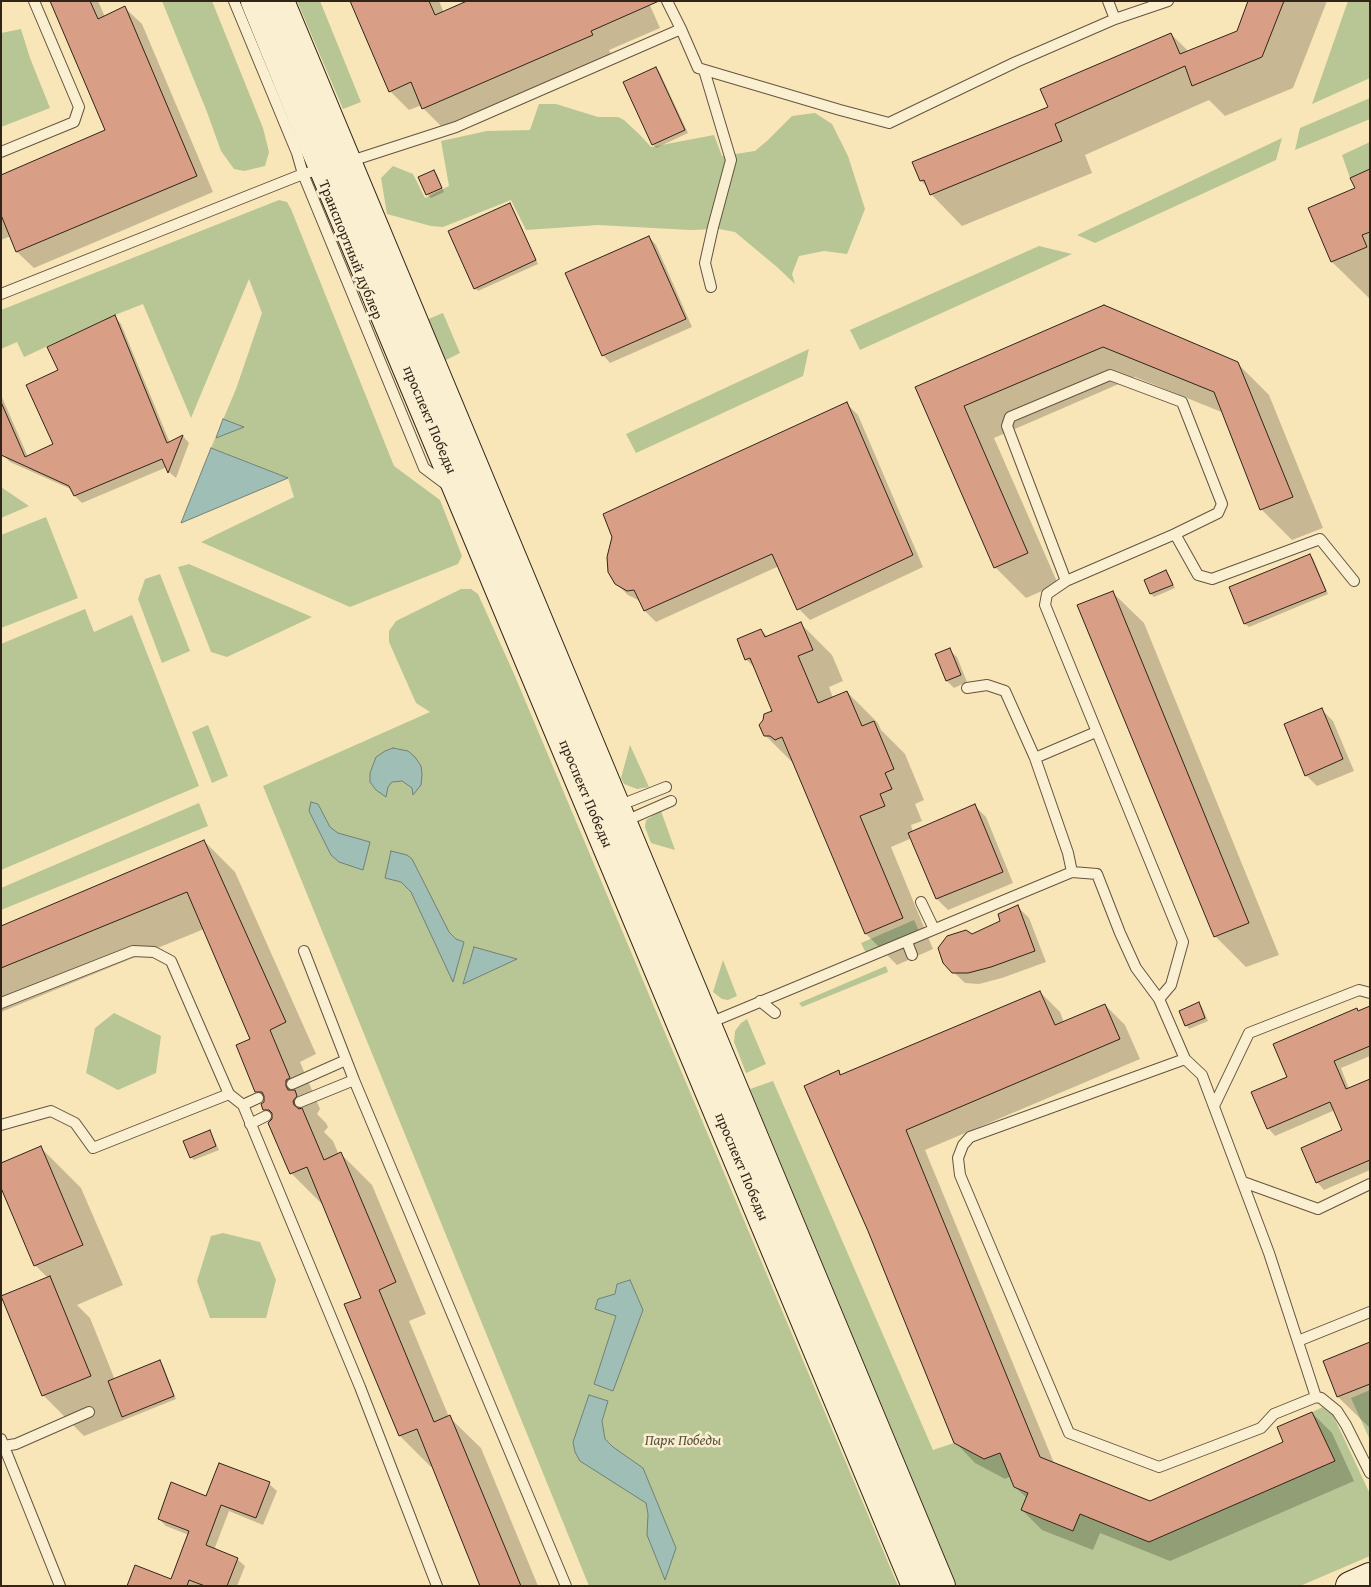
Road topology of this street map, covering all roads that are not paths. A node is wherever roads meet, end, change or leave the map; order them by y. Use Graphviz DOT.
graph roads {
  1 [pos="34,1"];
  2 [pos="234,1"];
  3 [pos="255,1"];
  4 [pos="280,1"];
  5 [pos="668,1"];
  6 [pos="1108,1"];
  7 [pos="1168,1"];
  8 [pos="1115,19"];
  9 [pos="681,29"];
  10 [pos="704,70"];
  11 [pos="1,152"];
  12 [pos="329,167"];
  13 [pos="318,212"];
  14 [pos="711,287"];
  15 [pos="1,294"];
  16 [pos="460,495"];
  17 [pos="1175,534"];
  18 [pos="1354,581"];
  19 [pos="1066,582"];
  20 [pos="967,688"];
  21 [pos="1096,732"];
  22 [pos="1036,758"];
  23 [pos="666,787"];
  24 [pos="671,801"];
  25 [pos="618,815"];
  26 [pos="1072,872"];
  27 [pos="921,902"];
  28 [pos="934,928"];
  29 [pos="907,942"];
  30 [pos="304,952"];
  31 [pos="912,955"];
  32 [pos="1370,993"];
  33 [pos="1159,999"];
  34 [pos="760,1001"];
  35 [pos="1,1003"];
  36 [pos="775,1013"];
  37 [pos="706,1024"];
  38 [pos="1185,1059"];
  39 [pos="346,1060"];
  40 [pos="354,1080"];
  41 [pos="292,1084"];
  42 [pos="229,1094"];
  43 [pos="258,1098"];
  44 [pos="300,1102"];
  45 [pos="243,1105"];
  46 [pos="1214,1106"];
  47 [pos="266,1116"];
  48 [pos="250,1124"];
  49 [pos="1,1125"];
  50 [pos="1243,1182"];
  51 [pos="1370,1184"];
  52 [pos="1370,1312"];
  53 [pos="1298,1340"];
  54 [pos="1316,1397"];
  55 [pos="89,1412"];
  56 [pos="3,1443"];
  57 [pos="1370,1473"];
  58 [pos="1370,1577"];
  59 [pos="60,1586"];
  60 [pos="437,1586"];
  61 [pos="566,1586"];
  62 [pos="916,1586"];
  63 [pos="941,1586"];
  64 [pos="1350,1586"];
  1 -- 11 [label="lane"];
  2 -- 12 [label="lane, Транспортный дублер"];
  3 -- 12 [label="main road, проспект Победы"];
  4 -- 12 [label="main road, проспект Победы"];
  5 -- 9 [label="lane"];
  6 -- 8 [label="lane"];
  7 -- 8 [label="lane"];
  8 -- 10 [label="lane"];
  9 -- 10 [label="lane"];
  9 -- 12 [label="lane"];
  10 -- 14 [label="lane"];
  12 -- 13 [label="lane"];
  12 -- 13 [label="lane, Транспортный дублер"];
  12 -- 15 [label="lane"];
  12 -- 16 [label="main road, проспект Победы"];
  12 -- 25 [label="main road, проспект Победы"];
  13 -- 16 [label="lane, Транспортный дублер"];
  16 -- 62 [label="main road, проспект Победы"];
  17 -- 18 [label="lane"];
  17 -- 19 [label="lane"];
  17 -- 19 [label="lane"];
  19 -- 21 [label="lane"];
  20 -- 22 [label="lane"];
  21 -- 22 [label="lane"];
  21 -- 33 [label="lane"];
  22 -- 26 [label="lane"];
  23 -- 25 [label="lane"];
  24 -- 25 [label="lane"];
  25 -- 37 [label="main road, проспект Победы"];
  26 -- 28 [label="lane"];
  26 -- 33 [label="lane"];
  27 -- 28 [label="lane"];
  28 -- 29 [label="lane"];
  29 -- 31 [label="lane"];
  29 -- 34 [label="lane"];
  30 -- 39 [label="lane"];
  32 -- 46 [label="lane"];
  33 -- 38 [label="lane"];
  34 -- 36 [label="lane"];
  34 -- 37 [label="lane"];
  35 -- 42 [label="lane"];
  37 -- 63 [label="main road, проспект Победы"];
  38 -- 46 [label="lane"];
  38 -- 54 [label="lane"];
  39 -- 40 [label="lane"];
  39 -- 41 [label="lane"];
  40 -- 44 [label="lane"];
  40 -- 61 [label="lane"];
  42 -- 45 [label="lane"];
  42 -- 49 [label="lane"];
  43 -- 45 [label="lane"];
  45 -- 48 [label="lane"];
  46 -- 50 [label="lane"];
  47 -- 48 [label="lane"];
  48 -- 60 [label="lane"];
  50 -- 51 [label="lane"];
  50 -- 53 [label="lane"];
  52 -- 53 [label="lane"];
  53 -- 54 [label="lane"];
  54 -- 57 [label="lane"];
  55 -- 56 [label="lane"];
  56 -- 59 [label="lane"];
  58 -- 64 [label="main road"];
}
